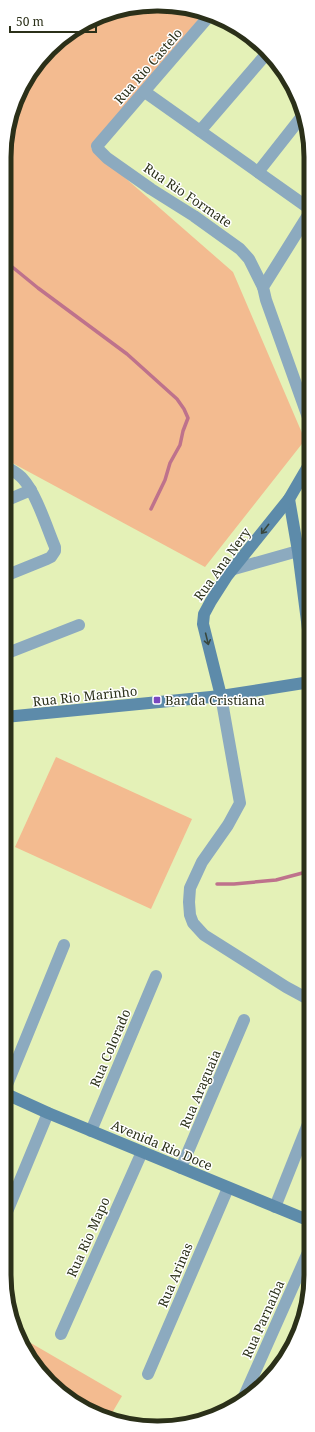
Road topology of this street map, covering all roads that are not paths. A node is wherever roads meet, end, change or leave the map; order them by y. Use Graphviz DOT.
graph roads {
  1 [pos="206,19"];
  2 [pos="264,57"];
  3 [pos="145,92"];
  4 [pos="299,120"];
  5 [pos="200,131"];
  6 [pos="107,135"];
  7 [pos="258,172"];
  8 [pos="304,205"];
  9 [pos="304,222"];
  10 [pos="263,288"];
  11 [pos="304,406"];
  12 [pos="11,469"];
  13 [pos="304,473"];
  14 [pos="31,490"];
  15 [pos="11,498"];
  16 [pos="289,499"];
  17 [pos="298,551"];
  18 [pos="234,569"];
  19 [pos="11,574"];
  20 [pos="304,598"];
  21 [pos="80,625"];
  22 [pos="11,652"];
  23 [pos="304,683"];
  24 [pos="221,696"];
  25 [pos="11,717"];
  26 [pos="64,945"];
  27 [pos="156,976"];
  28 [pos="304,997"];
  29 [pos="244,1020"];
  30 [pos="11,1075"];
  31 [pos="11,1095"];
  32 [pos="48,1113"];
  33 [pos="91,1131"];
  34 [pos="304,1134"];
  35 [pos="142,1152"];
  36 [pos="181,1168"];
  37 [pos="228,1188"];
  38 [pos="11,1202"];
  39 [pos="275,1207"];
  40 [pos="304,1219"];
  41 [pos="304,1262"];
  42 [pos="61,1334"];
  43 [pos="148,1374"];
  44 [pos="246,1391"];
  1 -- 3 [label="street, Rua Rio Castelo"];
  2 -- 5 [label="street"];
  3 -- 5 [label="street"];
  3 -- 6 [label="street, Rua Rio Castelo"];
  4 -- 7 [label="street"];
  5 -- 7 [label="street"];
  6 -- 10 [label="street, Rua Rio Formate"];
  7 -- 8 [label="street"];
  9 -- 10 [label="street"];
  10 -- 11 [label="street"];
  12 -- 14 [label="street"];
  13 -- 16 [label="street, Rua Ana Nery"];
  14 -- 15 [label="street"];
  14 -- 19 [label="street"];
  16 -- 17 [label="street"];
  16 -- 18 [label="street, Rua Ana Nery, one-way"];
  17 -- 18 [label="street"];
  17 -- 20 [label="street"];
  18 -- 24 [label="street, Rua Ana Nery, one-way"];
  21 -- 22 [label="street"];
  23 -- 24 [label="street, Rua Rio Marinho"];
  24 -- 25 [label="street, Rua Rio Marinho"];
  24 -- 28 [label="street"];
  26 -- 30 [label="street"];
  27 -- 33 [label="street, Rua Colorado"];
  29 -- 36 [label="street, Rua Araguaia"];
  31 -- 32 [label="street, Avenida Rio Doce"];
  32 -- 33 [label="street, Avenida Rio Doce"];
  32 -- 38 [label="street"];
  33 -- 35 [label="street, Avenida Rio Doce"];
  34 -- 39 [label="street"];
  35 -- 36 [label="street, Avenida Rio Doce"];
  35 -- 42 [label="street, Rua Rio Mapo"];
  36 -- 37 [label="street, Avenida Rio Doce"];
  37 -- 39 [label="street, Avenida Rio Doce"];
  37 -- 43 [label="street, Rua Arinas"];
  39 -- 40 [label="street, Avenida Rio Doce"];
  41 -- 44 [label="street, Rua Parnaíba"];
}
